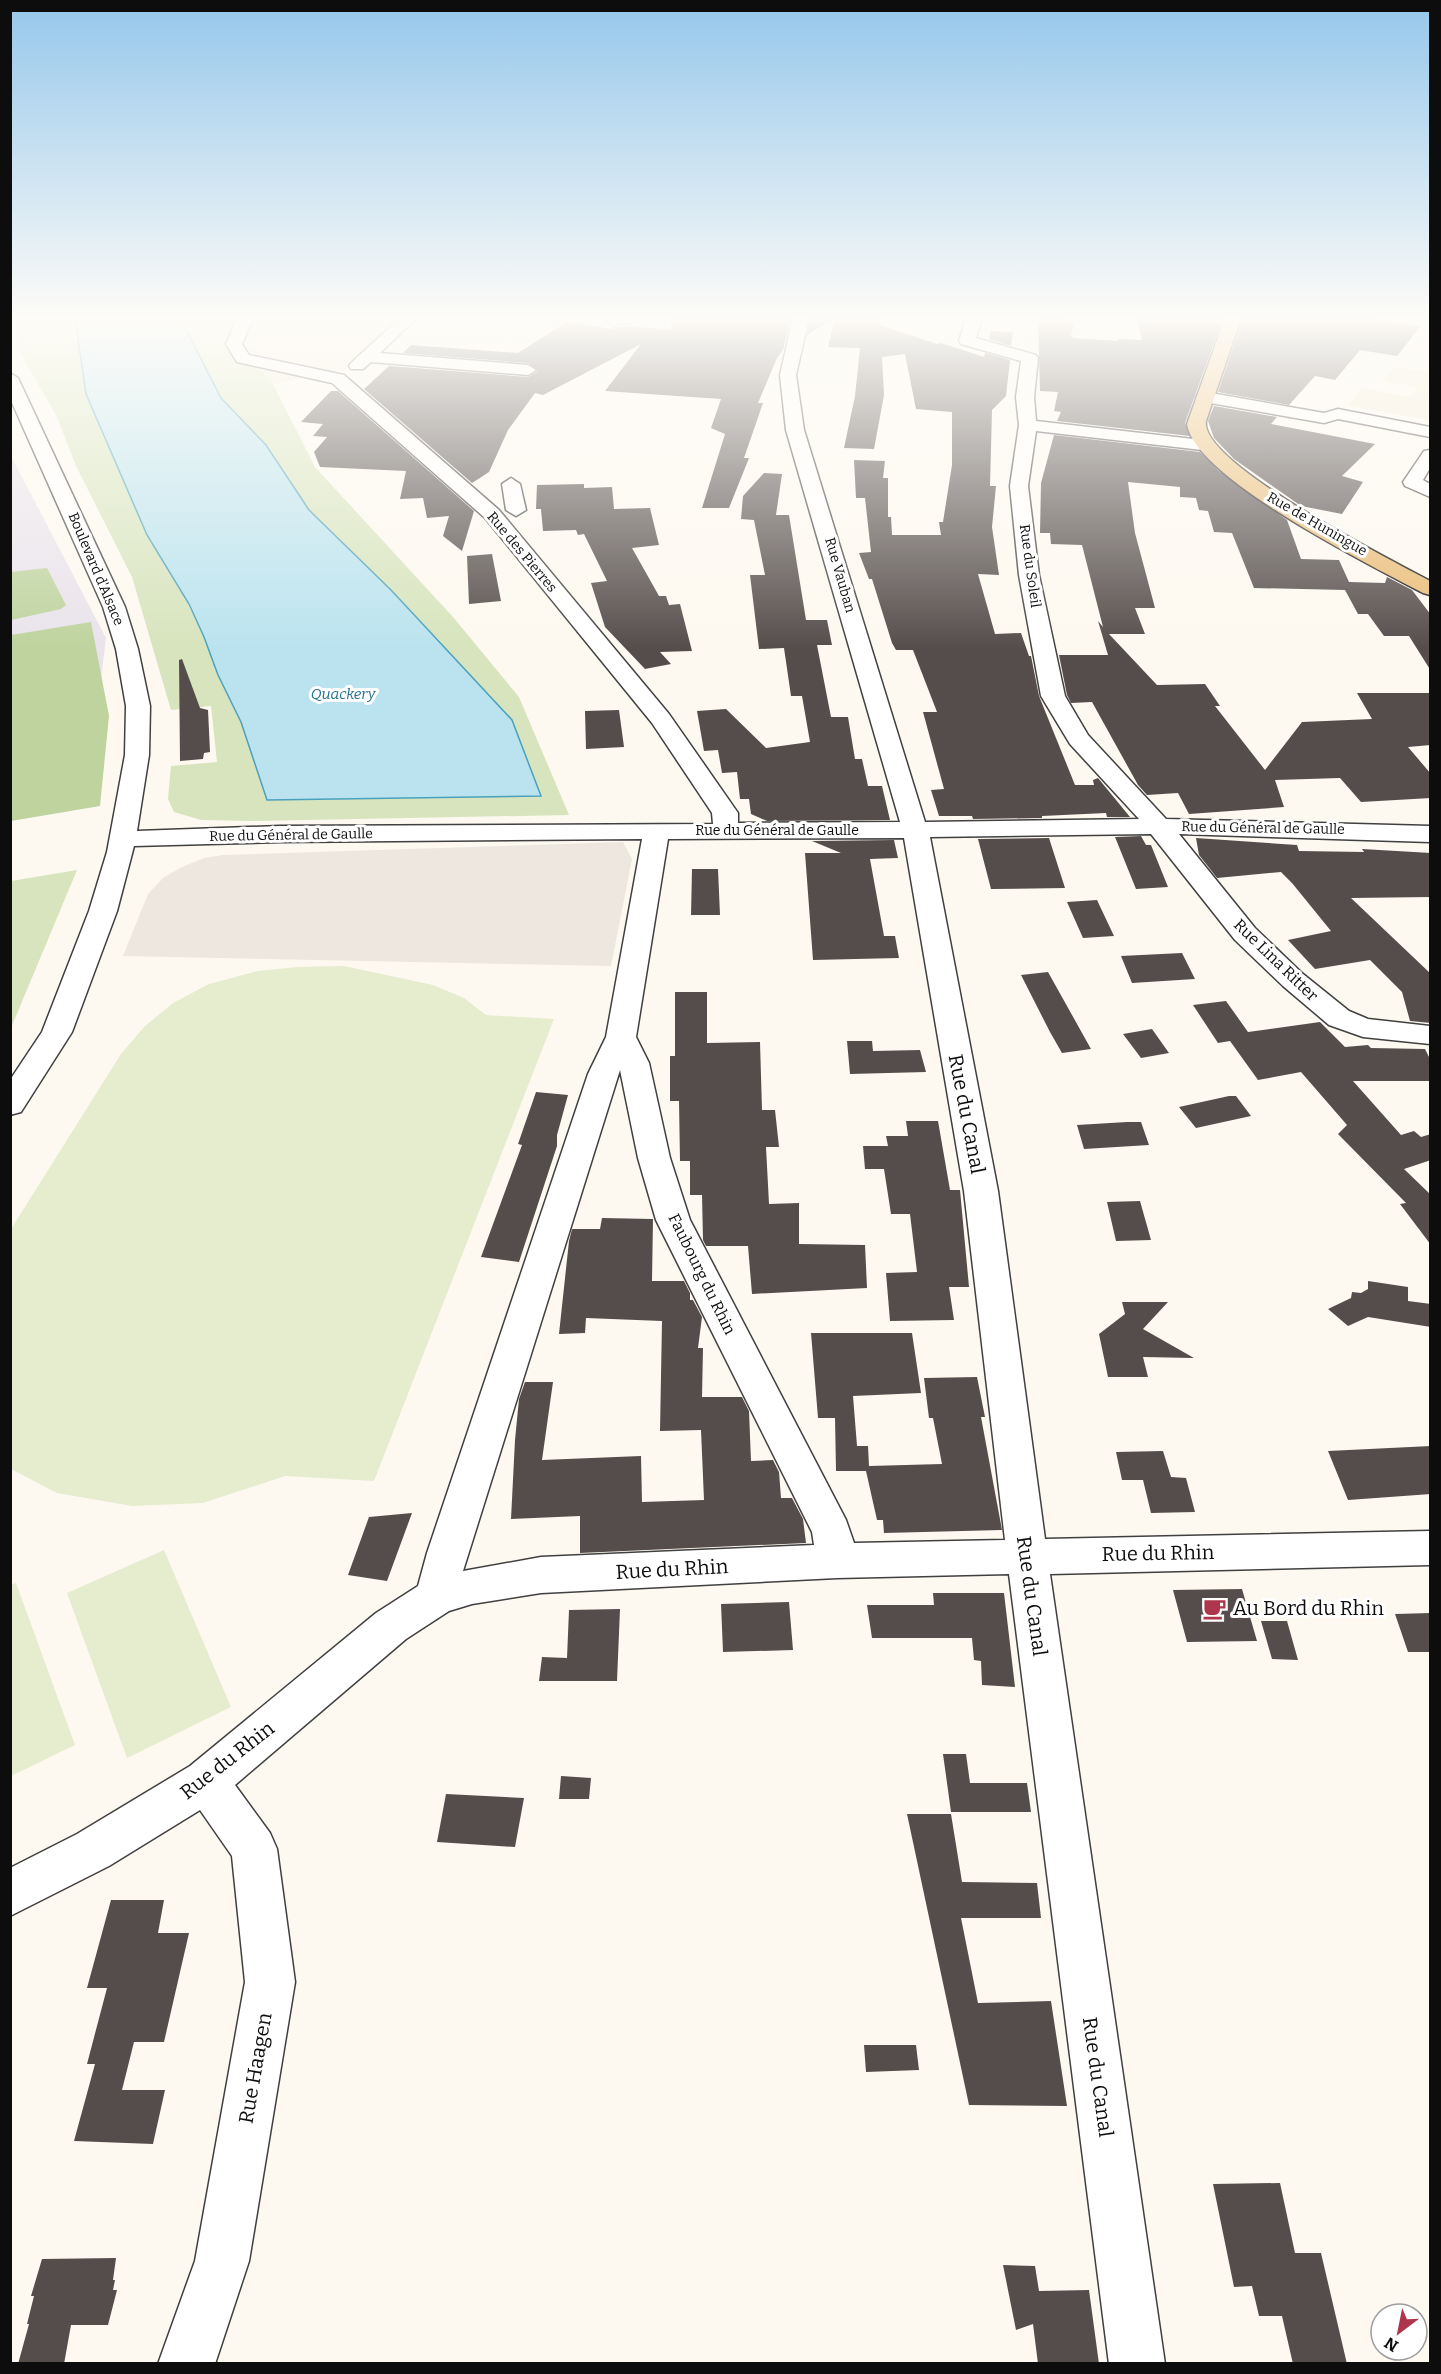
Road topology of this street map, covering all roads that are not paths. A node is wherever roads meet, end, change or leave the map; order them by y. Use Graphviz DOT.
graph roads {
  1 [pos="34,429"];
  2 [pos="395,429"];
  3 [pos="795,429"];
  4 [pos="1027,429"];
  5 [pos="1068,429"];
  6 [pos="1197,429"];
  7 [pos="1414,429"];
  8 [pos="1431,432"];
  9 [pos="1203,445"];
  10 [pos="1431,455"];
  11 [pos="511,484"];
  12 [pos="1431,491"];
  13 [pos="516,510"];
  14 [pos="492,514"];
  15 [pos="508,535"];
  16 [pos="1431,589"];
  17 [pos="1157,826"];
  18 [pos="657,830"];
  19 [pos="726,830"];
  20 [pos="915,830"];
  21 [pos="1431,834"];
  22 [pos="123,839"];
  23 [pos="1431,1035"];
  24 [pos="621,1037"];
  25 [pos="10,1105"];
  26 [pos="1431,1548"];
  27 [pos="1027,1556"];
  28 [pos="837,1561"];
  29 [pos="436,1597"];
  30 [pos="206,1781"];
  31 [pos="10,1893"];
  32 [pos="186,2364"];
  33 [pos="1137,2364"];
  1 -- 22 [label="street, Boulevard d'Alsace"];
  2 -- 14 [label="street, Rue des Pierres"];
  3 -- 20 [label="street, Rue Vauban"];
  4 -- 17 [label="street, Rue du Soleil"];
  5 -- 9 [label="street"];
  6 -- 9 [label="main road"];
  7 -- 8 [label="street"];
  9 -- 16 [label="main road, Rue de Huningue"];
  10 -- 12 [label="street"];
  11 -- 13 [label="street"];
  13 -- 14 [label="street"];
  13 -- 15 [label="street"];
  14 -- 15 [label="street, Rue des Pierres"];
  15 -- 19 [label="street, Rue des Pierres"];
  17 -- 20 [label="street, Rue du Général de Gaulle"];
  17 -- 21 [label="street, Rue du Général de Gaulle"];
  17 -- 23 [label="street, Rue Lina Ritter"];
  18 -- 19 [label="street, Rue du Général de Gaulle"];
  18 -- 22 [label="street, Rue du Général de Gaulle"];
  18 -- 24 [label="street"];
  19 -- 20 [label="street, Rue du Général de Gaulle"];
  20 -- 27 [label="street, Rue du Canal"];
  22 -- 25 [label="street, Boulevard d'Alsace"];
  24 -- 28 [label="street, Faubourg du Rhin"];
  24 -- 29 [label="street"];
  26 -- 27 [label="street, Rue du Rhin"];
  27 -- 28 [label="street, Rue du Rhin"];
  27 -- 33 [label="street, Rue du Canal"];
  28 -- 29 [label="street, Rue du Rhin"];
  29 -- 30 [label="street, Rue du Rhin"];
  30 -- 31 [label="street, Rue du Rhin"];
  30 -- 32 [label="street, Rue Haagen"];
}
